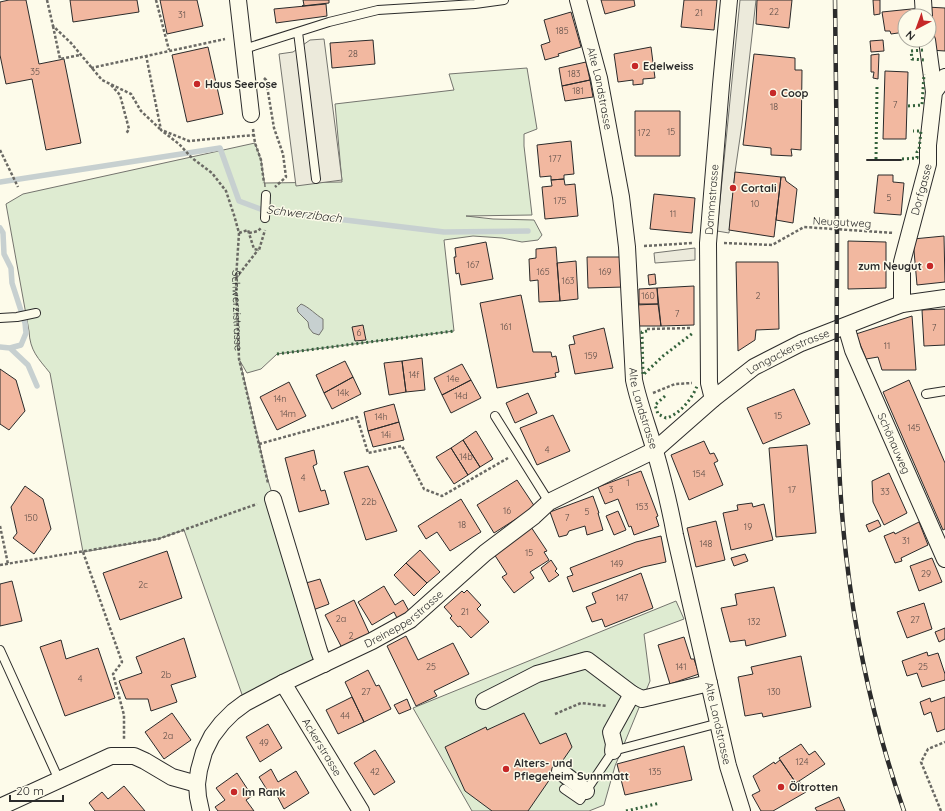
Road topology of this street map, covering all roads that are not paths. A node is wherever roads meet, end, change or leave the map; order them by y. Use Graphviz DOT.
graph roads {
  1 [pos="238,0"];
  2 [pos="504,0"];
  3 [pos="578,0"];
  4 [pos="729,0"];
  5 [pos="298,32"];
  6 [pos="243,42"];
  7 [pos="928,48"];
  8 [pos="945,77"];
  9 [pos="934,92"];
  10 [pos="251,114"];
  11 [pos="316,179"];
  12 [pos="266,195"];
  13 [pos="265,218"];
  14 [pos="945,298"];
  15 [pos="902,304"];
  16 [pos="36,313"];
  17 [pos="0,318"];
  18 [pos="846,326"];
  19 [pos="945,391"];
  20 [pos="926,394"];
  21 [pos="713,399"];
  22 [pos="495,416"];
  23 [pos="655,450"];
  24 [pos="266,501"];
  25 [pos="549,502"];
  26 [pos="945,559"];
  27 [pos="0,650"];
  28 [pos="324,664"];
  29 [pos="283,683"];
  30 [pos="709,683"];
  31 [pos="632,694"];
  32 [pos="484,701"];
  33 [pos="719,723"];
  34 [pos="613,751"];
  35 [pos="560,771"];
  36 [pos="59,780"];
  37 [pos="197,784"];
  38 [pos="564,789"];
  39 [pos="586,791"];
  40 [pos="0,807"];
  41 [pos="200,811"];
  42 [pos="362,811"];
  43 [pos="742,811"];
  1 -- 6 [label="street"];
  2 -- 5 [label="lane"];
  3 -- 23 [label="street, Alte Landstrasse"];
  4 -- 21 [label="street, Dammstrasse"];
  5 -- 6 [label="lane"];
  5 -- 11 [label="lane"];
  6 -- 10 [label="street"];
  7 -- 9 [label="street"];
  8 -- 9 [label="street, Dorfgasse"];
  9 -- 15 [label="street, Dorfgasse"];
  12 -- 13 [label="lane"];
  14 -- 15 [label="street, Langackerstrasse"];
  15 -- 18 [label="street, Langackerstrasse"];
  16 -- 17 [label="lane"];
  18 -- 21 [label="street, Langackerstrasse"];
  18 -- 26 [label="street, Schönauweg"];
  19 -- 20 [label="lane"];
  21 -- 23 [label="street, Langackerstrasse"];
  22 -- 25 [label="lane"];
  23 -- 25 [label="street, Dreinepperstrasse"];
  23 -- 30 [label="street, Alte Landstrasse"];
  24 -- 28 [label="street"];
  25 -- 28 [label="street, Dreinepperstrasse"];
  27 -- 36 [label="lane"];
  28 -- 29 [label="street, Dreinepperstrasse"];
  29 -- 37 [label="street, Dreinepperstrasse"];
  29 -- 42 [label="street, Ackerstrasse"];
  30 -- 31 [label="street"];
  30 -- 33 [label="street, Alte Landstrasse"];
  31 -- 32 [label="street"];
  31 -- 34 [label="street"];
  33 -- 34 [label="lane"];
  33 -- 43 [label="street, Alte Landstrasse"];
  34 -- 39 [label="lane"];
  35 -- 39 [label="street"];
  36 -- 37 [label="street"];
  36 -- 40 [label="street"];
  37 -- 41 [label="street, Dreinepperstrasse"];
  38 -- 39 [label="lane"];
}
